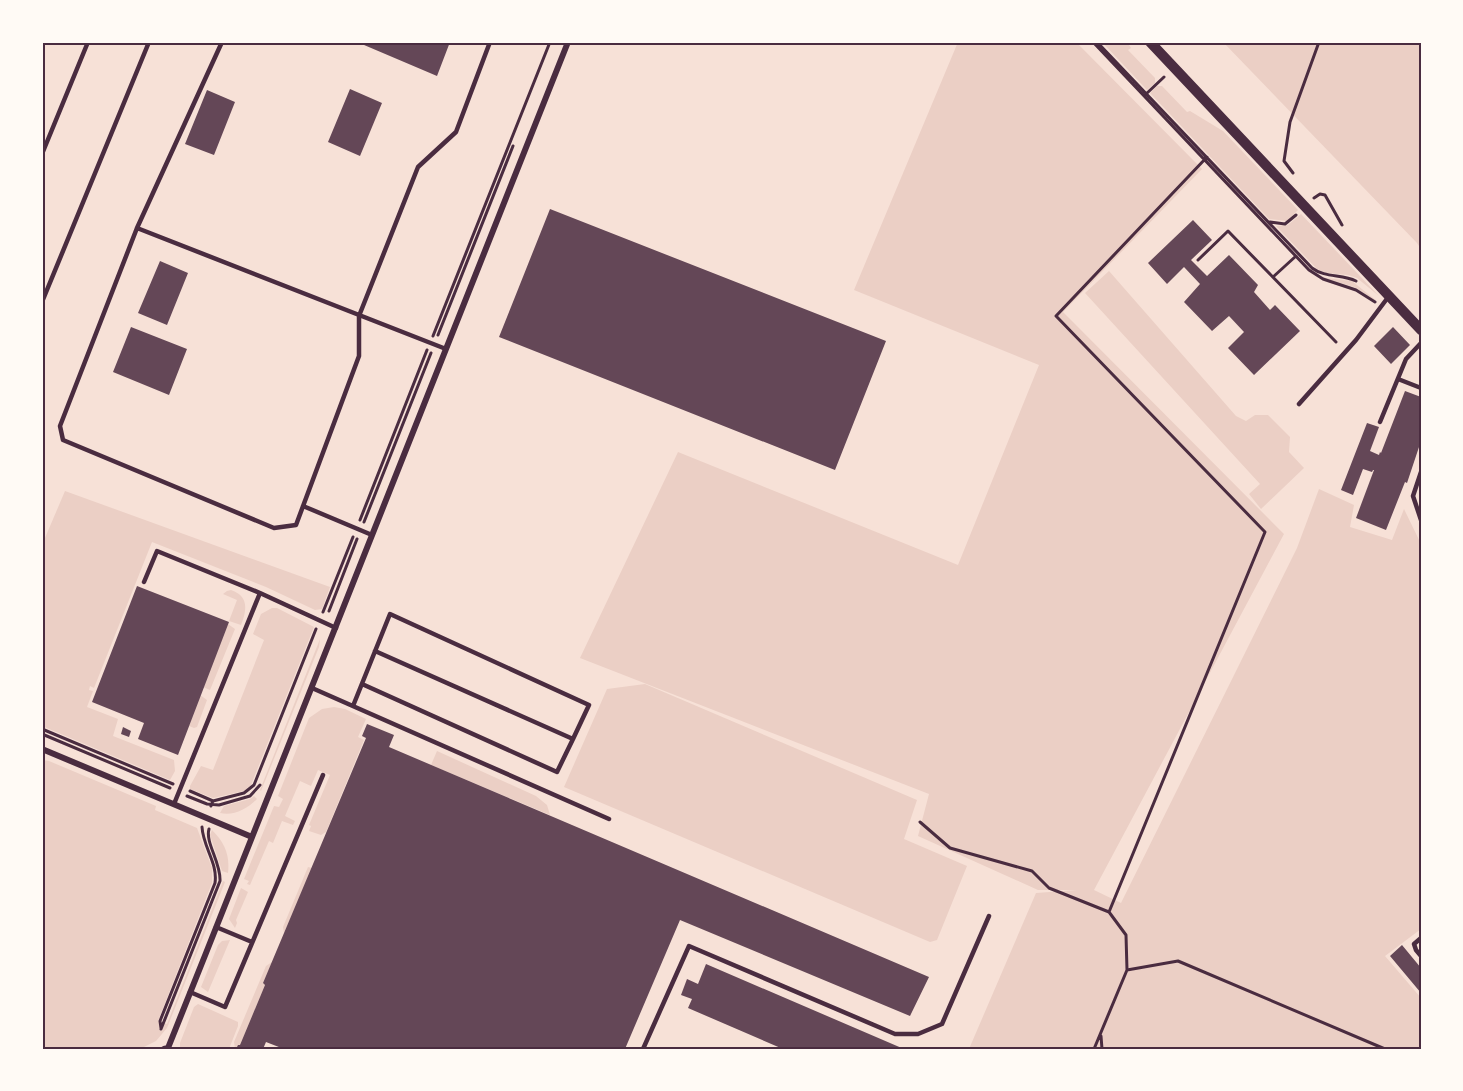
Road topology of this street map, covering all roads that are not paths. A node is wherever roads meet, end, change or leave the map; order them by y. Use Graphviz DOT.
graph roads {
  1 [pos="88,42"];
  2 [pos="149,42"];
  3 [pos="222,42"];
  4 [pos="490,42"];
  5 [pos="568,42"];
  6 [pos="1150,42"];
  7 [pos="42,154"];
  8 [pos="138,228"];
  9 [pos="1384,301"];
  10 [pos="42,302"];
  11 [pos="359,316"];
  12 [pos="1421,330"];
  13 [pos="1421,343"];
  14 [pos="446,349"];
  15 [pos="1398,379"];
  16 [pos="1421,388"];
  17 [pos="1299,404"];
  18 [pos="1380,422"];
  19 [pos="1421,472"];
  20 [pos="303,506"];
  21 [pos="1421,520"];
  22 [pos="372,535"];
  23 [pos="144,582"];
  24 [pos="260,593"];
  25 [pos="336,628"];
  26 [pos="375,651"];
  27 [pos="362,684"];
  28 [pos="312,688"];
  29 [pos="353,706"];
  30 [pos="573,739"];
  31 [pos="42,748"];
  32 [pos="323,775"];
  33 [pos="174,804"];
  34 [pos="609,819"];
  35 [pos="252,837"];
  36 [pos="989,916"];
  37 [pos="216,927"];
  38 [pos="1421,938"];
  39 [pos="252,942"];
  40 [pos="1421,956"];
  41 [pos="190,992"];
  42 [pos="167,1049"];
  43 [pos="643,1049"];
  1 -- 7 [label="lane"];
  2 -- 10 [label="lane"];
  3 -- 8 [label="lane"];
  4 -- 11 [label="lane"];
  5 -- 14 [label="street"];
  6 -- 9 [label="street"];
  8 -- 11 [label="lane"];
  8 -- 20 [label="lane"];
  9 -- 12 [label="street"];
  9 -- 17 [label="lane"];
  11 -- 14 [label="lane"];
  11 -- 20 [label="lane"];
  13 -- 15 [label="lane"];
  14 -- 22 [label="street"];
  15 -- 16 [label="lane"];
  15 -- 18 [label="lane"];
  19 -- 21 [label="lane"];
  20 -- 22 [label="lane"];
  22 -- 25 [label="street"];
  23 -- 24 [label="lane"];
  24 -- 25 [label="lane"];
  24 -- 33 [label="lane"];
  25 -- 28 [label="street"];
  26 -- 27 [label="lane"];
  26 -- 30 [label="lane"];
  26 -- 30 [label="lane"];
  27 -- 29 [label="lane"];
  27 -- 30 [label="lane"];
  28 -- 29 [label="lane"];
  28 -- 35 [label="street"];
  29 -- 34 [label="lane"];
  31 -- 33 [label="street"];
  32 -- 39 [label="lane"];
  33 -- 35 [label="street"];
  35 -- 37 [label="street"];
  36 -- 43 [label="lane"];
  37 -- 39 [label="lane"];
  37 -- 41 [label="street"];
  38 -- 40 [label="lane"];
  39 -- 41 [label="lane"];
  41 -- 42 [label="street"];
}
